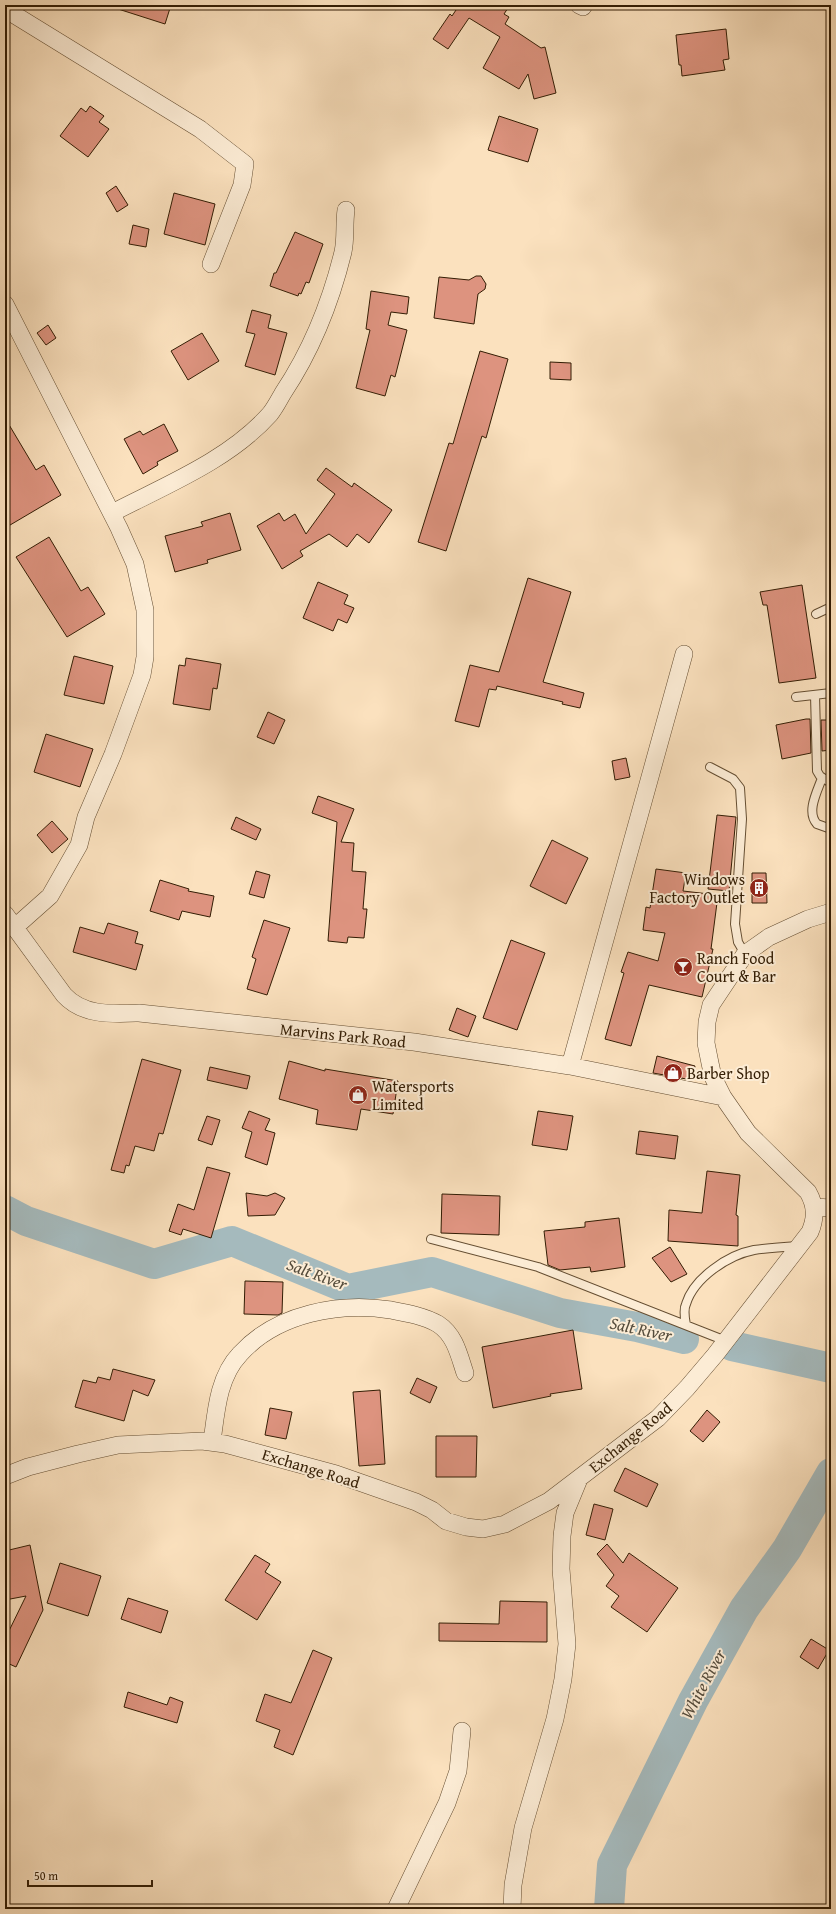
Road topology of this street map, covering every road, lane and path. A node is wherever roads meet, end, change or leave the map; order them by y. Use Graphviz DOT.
graph roads {
  1 [pos="579,5"];
  2 [pos="584,5"];
  3 [pos="5,9"];
  4 [pos="346,210"];
  5 [pos="211,264"];
  6 [pos="5,304"];
  7 [pos="112,513"];
  8 [pos="831,607"];
  9 [pos="816,614"];
  10 [pos="684,654"];
  11 [pos="831,693"];
  12 [pos="815,694"];
  13 [pos="796,697"];
  14 [pos="710,767"];
  15 [pos="822,778"];
  16 [pos="831,783"];
  17 [pos="831,828"];
  18 [pos="831,912"];
  19 [pos="10,921"];
  20 [pos="745,954"];
  21 [pos="570,1066"];
  22 [pos="723,1097"];
  23 [pos="814,1207"];
  24 [pos="831,1208"];
  25 [pos="431,1239"];
  26 [pos="800,1245"];
  27 [pos="686,1325"];
  28 [pos="726,1341"];
  29 [pos="465,1373"];
  30 [pos="212,1442"];
  31 [pos="5,1476"];
  32 [pos="579,1478"];
  33 [pos="462,1731"];
  34 [pos="396,1909"];
  35 [pos="512,1909"];
  1 -- 2 [label="street"];
  3 -- 5 [label="street"];
  4 -- 7 [label="street"];
  6 -- 7 [label="street"];
  7 -- 19 [label="street"];
  8 -- 9 [label="lane"];
  10 -- 21 [label="street"];
  11 -- 12 [label="lane"];
  12 -- 13 [label="lane"];
  12 -- 15 [label="lane"];
  14 -- 20 [label="lane"];
  15 -- 16 [label="lane"];
  15 -- 17 [label="lane"];
  18 -- 20 [label="street"];
  19 -- 21 [label="street, Marvins Park Road"];
  20 -- 22 [label="street"];
  21 -- 22 [label="street, Marvins Park Road"];
  22 -- 23 [label="street"];
  23 -- 24 [label="street"];
  23 -- 26 [label="street, Exchange Road"];
  25 -- 27 [label="lane"];
  26 -- 27 [label="lane"];
  26 -- 28 [label="street, Exchange Road"];
  27 -- 28 [label="lane"];
  28 -- 32 [label="street, Exchange Road"];
  29 -- 30 [label="street"];
  30 -- 31 [label="street, Exchange Road"];
  30 -- 32 [label="street, Exchange Road"];
  32 -- 35 [label="street"];
  33 -- 34 [label="street"];
}
